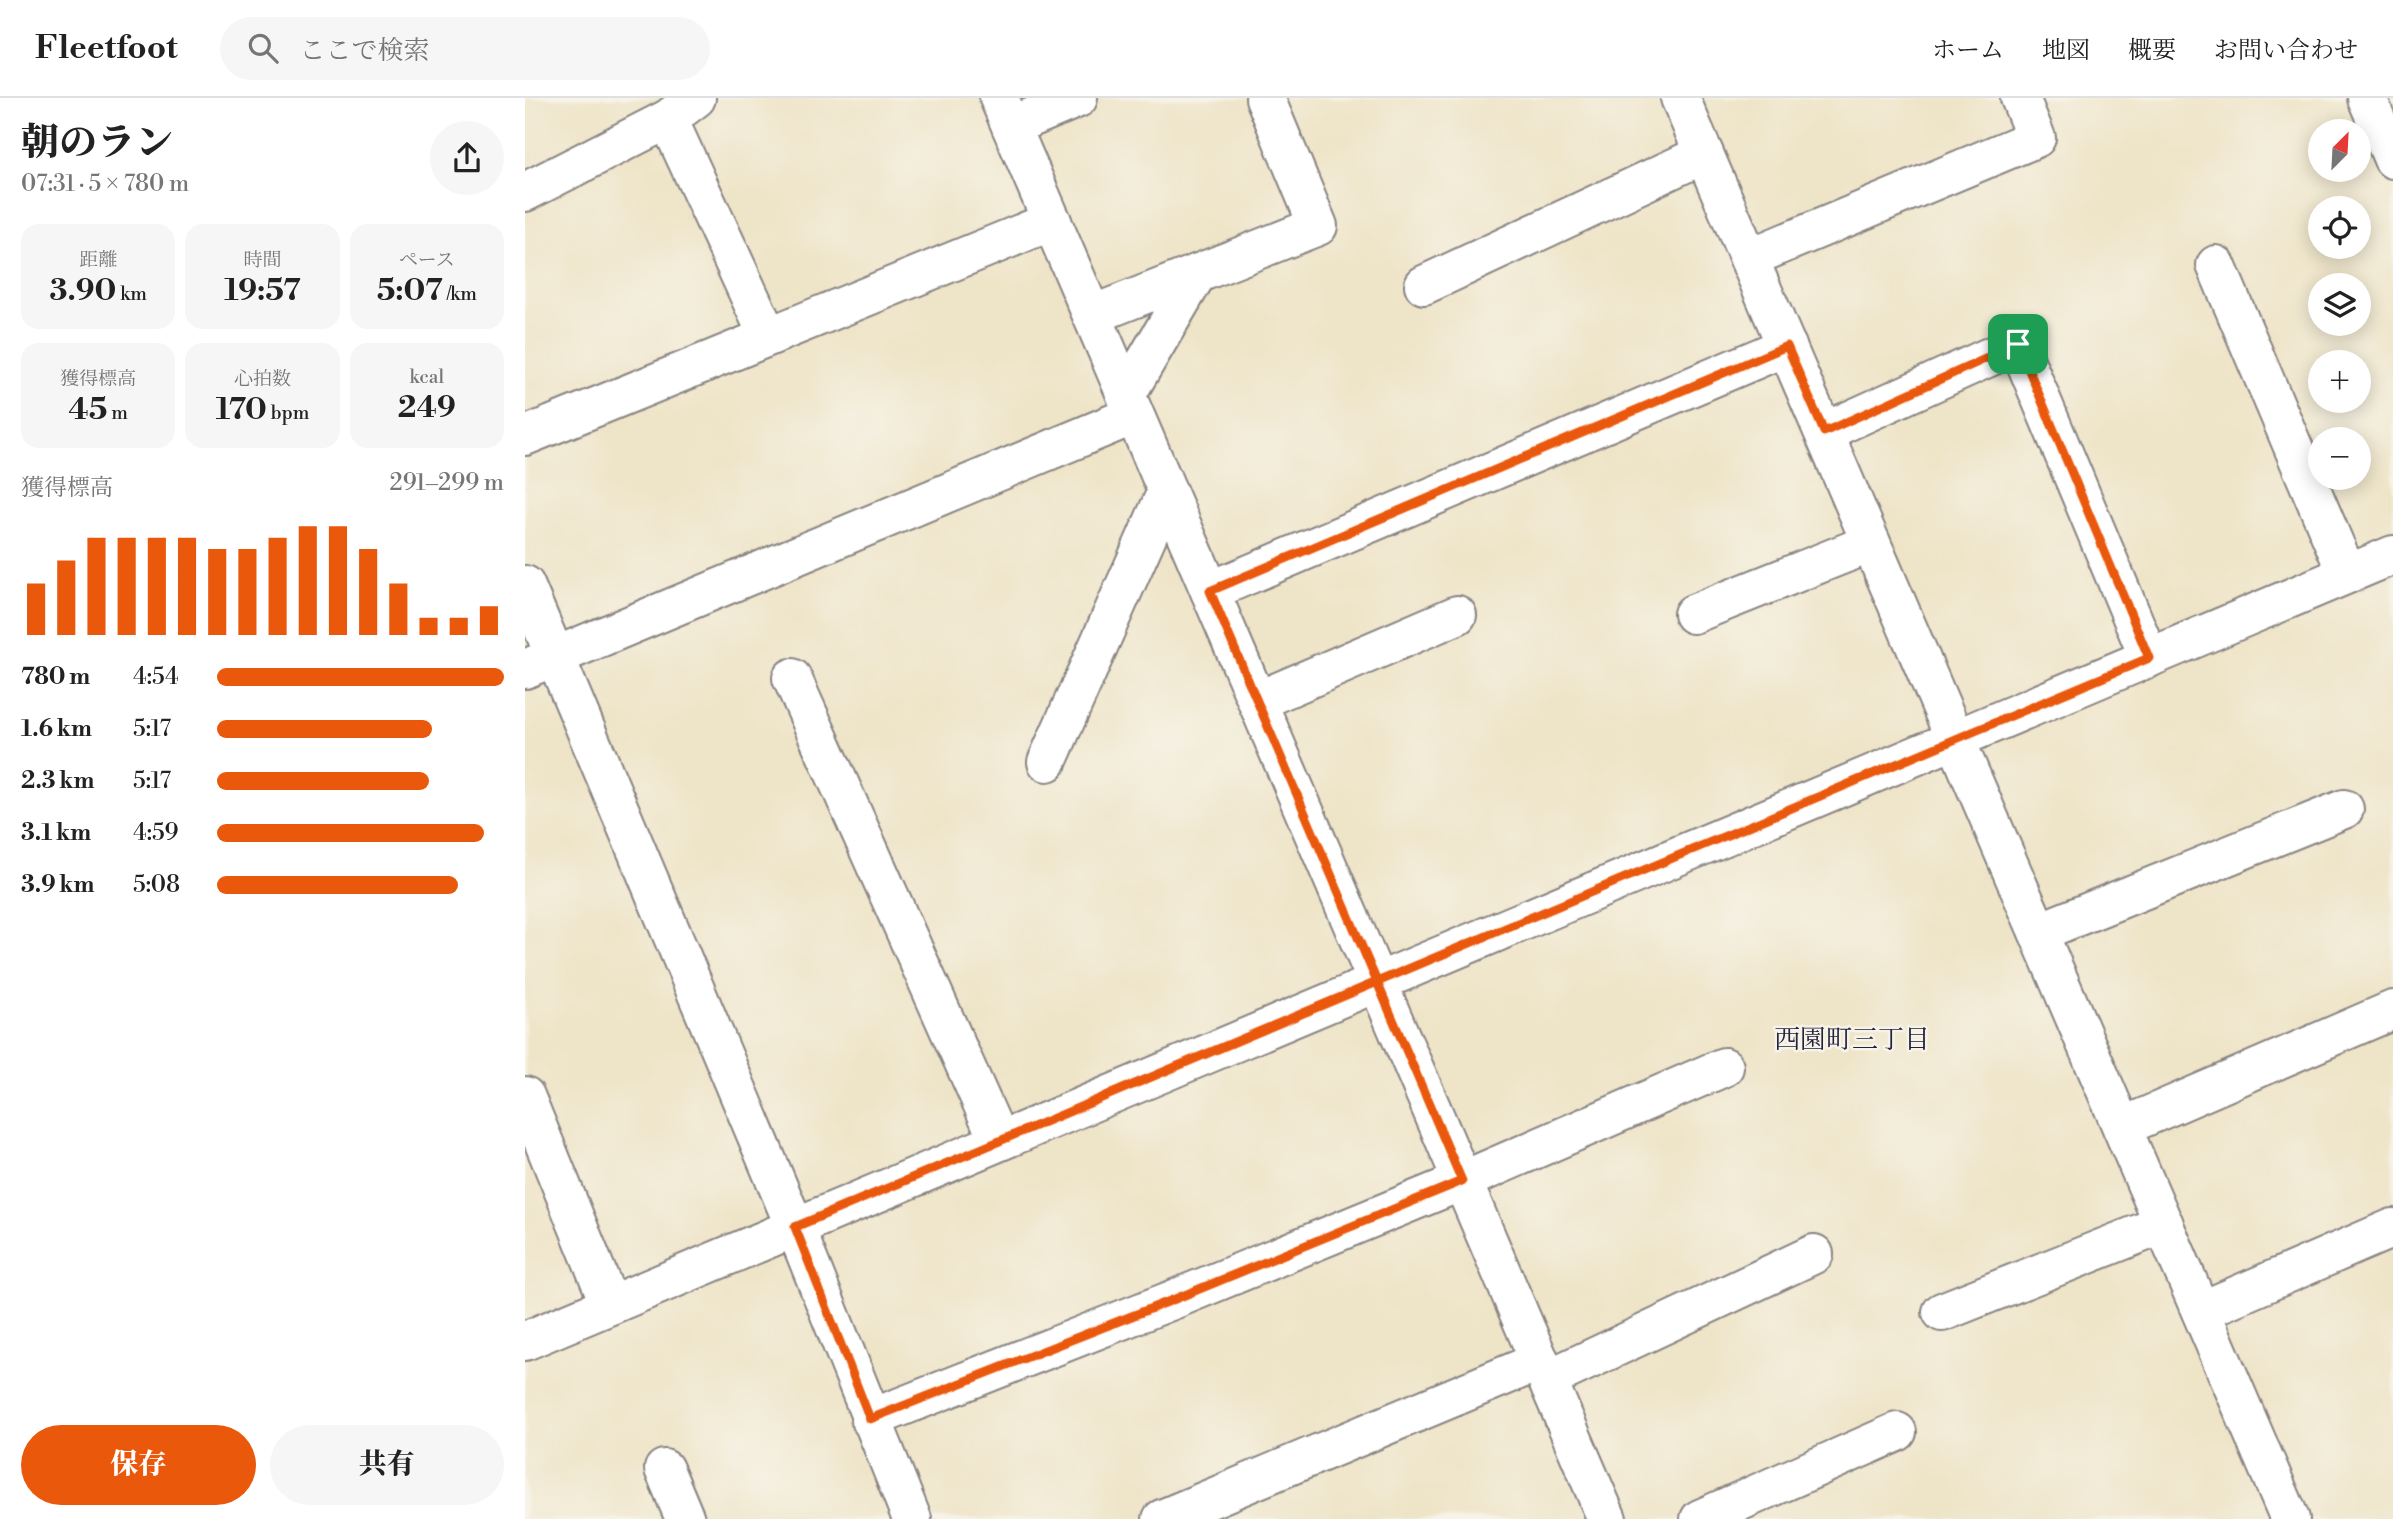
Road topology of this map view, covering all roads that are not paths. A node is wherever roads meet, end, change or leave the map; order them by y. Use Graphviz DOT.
graph roads {
  1 [pos="1078,98"];
  2 [pos="1265,98"];
  3 [pos="1680,98"];
  4 [pos="2020,98"];
  5 [pos="2367,98"];
  6 [pos="682,109"];
  7 [pos="1005,112"];
  8 [pos="1704,154"];
  9 [pos="2393,159"];
  10 [pos="525,192"];
  11 [pos="1052,221"];
  12 [pos="1749,258"];
  13 [pos="2216,265"];
  14 [pos="1197,274"];
  15 [pos="1424,285"];
  16 [pos="1092,315"];
  17 [pos="768,336"];
  18 [pos="1787,346"];
  19 [pos="1130,405"];
  20 [pos="1824,432"];
  21 [pos="525,436"];
  22 [pos="1167,491"];
  23 [pos="1871,542"];
  24 [pos="2393,555"];
  25 [pos="2347,574"];
  26 [pos="525,585"];
  27 [pos="1210,591"];
  28 [pos="1693,614"];
  29 [pos="1457,615"];
  30 [pos="2149,658"];
  31 [pos="540,663"];
  32 [pos="792,678"];
  33 [pos="1257,701"];
  34 [pos="1955,739"];
  35 [pos="1047,762"];
  36 [pos="2344,809"];
  37 [pos="2039,932"];
  38 [pos="1377,982"];
  39 [pos="2393,1010"];
  40 [pos="1724,1067"];
  41 [pos="525,1096"];
  42 [pos="2122,1127"];
  43 [pos="999,1141"];
  44 [pos="1462,1181"];
  45 [pos="2164,1224"];
  46 [pos="795,1227"];
  47 [pos="2393,1228"];
  48 [pos="1814,1254"];
  49 [pos="610,1305"];
  50 [pos="2201,1311"];
  51 [pos="1942,1312"];
  52 [pos="525,1341"];
  53 [pos="1544,1370"];
  54 [pos="870,1419"];
  55 [pos="1897,1432"];
  56 [pos="664,1469"];
  57 [pos="685,1519"];
  58 [pos="912,1519"];
  59 [pos="1162,1519"];
  60 [pos="1607,1519"];
  61 [pos="1700,1519"];
  62 [pos="2290,1519"];
  1 -- 7 [label="street"];
  2 -- 14 [label="street"];
  3 -- 8 [label="street"];
  4 -- 12 [label="street"];
  5 -- 9 [label="street"];
  6 -- 10 [label="street"];
  6 -- 17 [label="street"];
  7 -- 11 [label="street"];
  8 -- 12 [label="street"];
  8 -- 15 [label="street"];
  11 -- 16 [label="street"];
  11 -- 17 [label="street"];
  12 -- 18 [label="street"];
  13 -- 25 [label="street"];
  14 -- 16 [label="street"];
  14 -- 19 [label="street"];
  16 -- 19 [label="street"];
  17 -- 21 [label="street"];
  18 -- 20 [label="street"];
  18 -- 27 [label="street"];
  19 -- 22 [label="street"];
  19 -- 31 [label="street"];
  20 -- 23 [label="street"];
  20 -- 30 [label="street"];
  22 -- 27 [label="street"];
  22 -- 35 [label="street"];
  23 -- 28 [label="street"];
  23 -- 34 [label="street"];
  24 -- 25 [label="street"];
  25 -- 30 [label="street"];
  26 -- 31 [label="street"];
  27 -- 33 [label="street"];
  29 -- 33 [label="street"];
  30 -- 34 [label="street"];
  31 -- 46 [label="street"];
  32 -- 43 [label="street"];
  33 -- 38 [label="street"];
  34 -- 37 [label="street"];
  34 -- 38 [label="street"];
  36 -- 37 [label="street"];
  37 -- 42 [label="street"];
  38 -- 43 [label="street"];
  38 -- 44 [label="street"];
  39 -- 42 [label="street"];
  40 -- 44 [label="street"];
  41 -- 49 [label="street"];
  42 -- 45 [label="street"];
  43 -- 46 [label="street"];
  44 -- 53 [label="street"];
  44 -- 54 [label="street"];
  45 -- 50 [label="street"];
  45 -- 51 [label="street"];
  46 -- 49 [label="street"];
  46 -- 54 [label="street"];
  47 -- 50 [label="street"];
  48 -- 53 [label="street"];
  49 -- 52 [label="street"];
  50 -- 62 [label="street"];
  53 -- 59 [label="street"];
  53 -- 60 [label="street"];
  54 -- 58 [label="street"];
  55 -- 61 [label="street"];
  56 -- 57 [label="street"];
}
